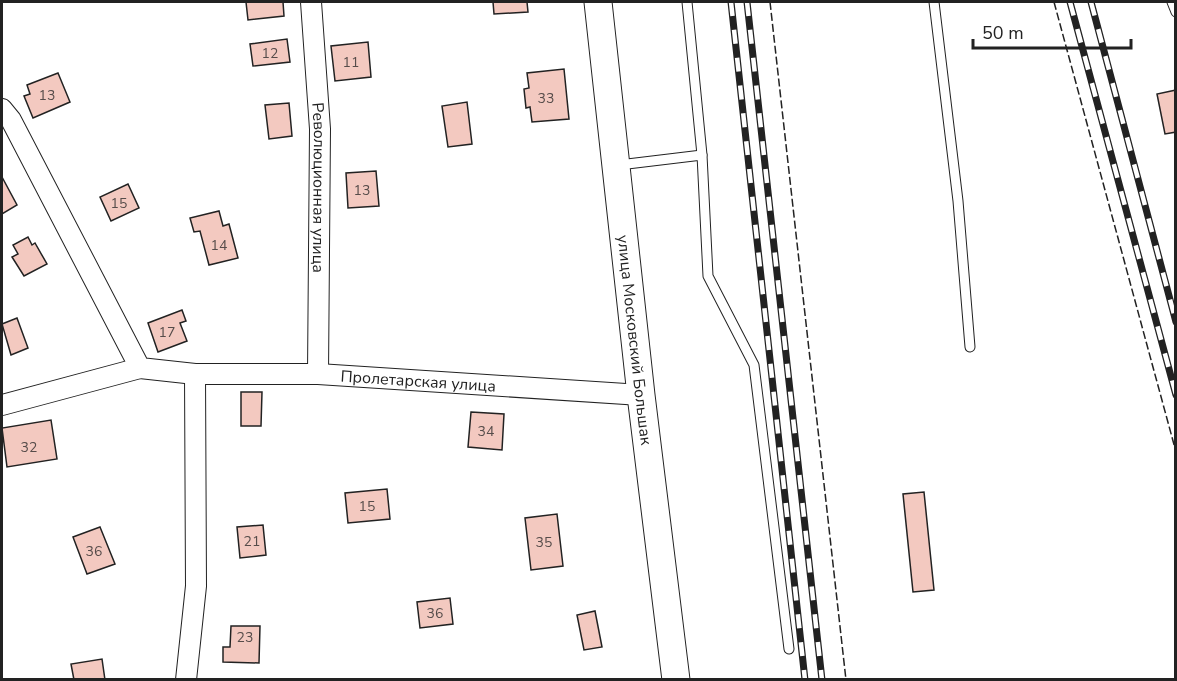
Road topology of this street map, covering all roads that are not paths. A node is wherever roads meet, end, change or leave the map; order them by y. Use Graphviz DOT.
graph roads {
  1 [pos="311,2"];
  2 [pos="598,2"];
  3 [pos="687,2"];
  4 [pos="934,2"];
  5 [pos="1172,2"];
  6 [pos="1176,12"];
  7 [pos="2,109"];
  8 [pos="702,155"];
  9 [pos="616,165"];
  10 [pos="970,347"];
  11 [pos="140,368"];
  12 [pos="195,374"];
  13 [pos="318,374"];
  14 [pos="641,395"];
  15 [pos="2,405"];
  16 [pos="789,649"];
  17 [pos="186,680"];
  18 [pos="676,680"];
  1 -- 13 [label="street, Революционная улица"];
  2 -- 9 [label="street, улица Московский Большак"];
  3 -- 8 [label="lane"];
  4 -- 10 [label="lane"];
  5 -- 6 [label="lane"];
  7 -- 11 [label="street"];
  8 -- 9 [label="lane"];
  8 -- 16 [label="lane"];
  9 -- 14 [label="street, улица Московский Большак"];
  11 -- 12 [label="street, Пролетарская улица"];
  11 -- 15 [label="street, Пролетарская улица"];
  12 -- 13 [label="street, Пролетарская улица"];
  12 -- 17 [label="street"];
  13 -- 14 [label="street, Пролетарская улица"];
  14 -- 18 [label="street, улица Московский Большак"];
}
